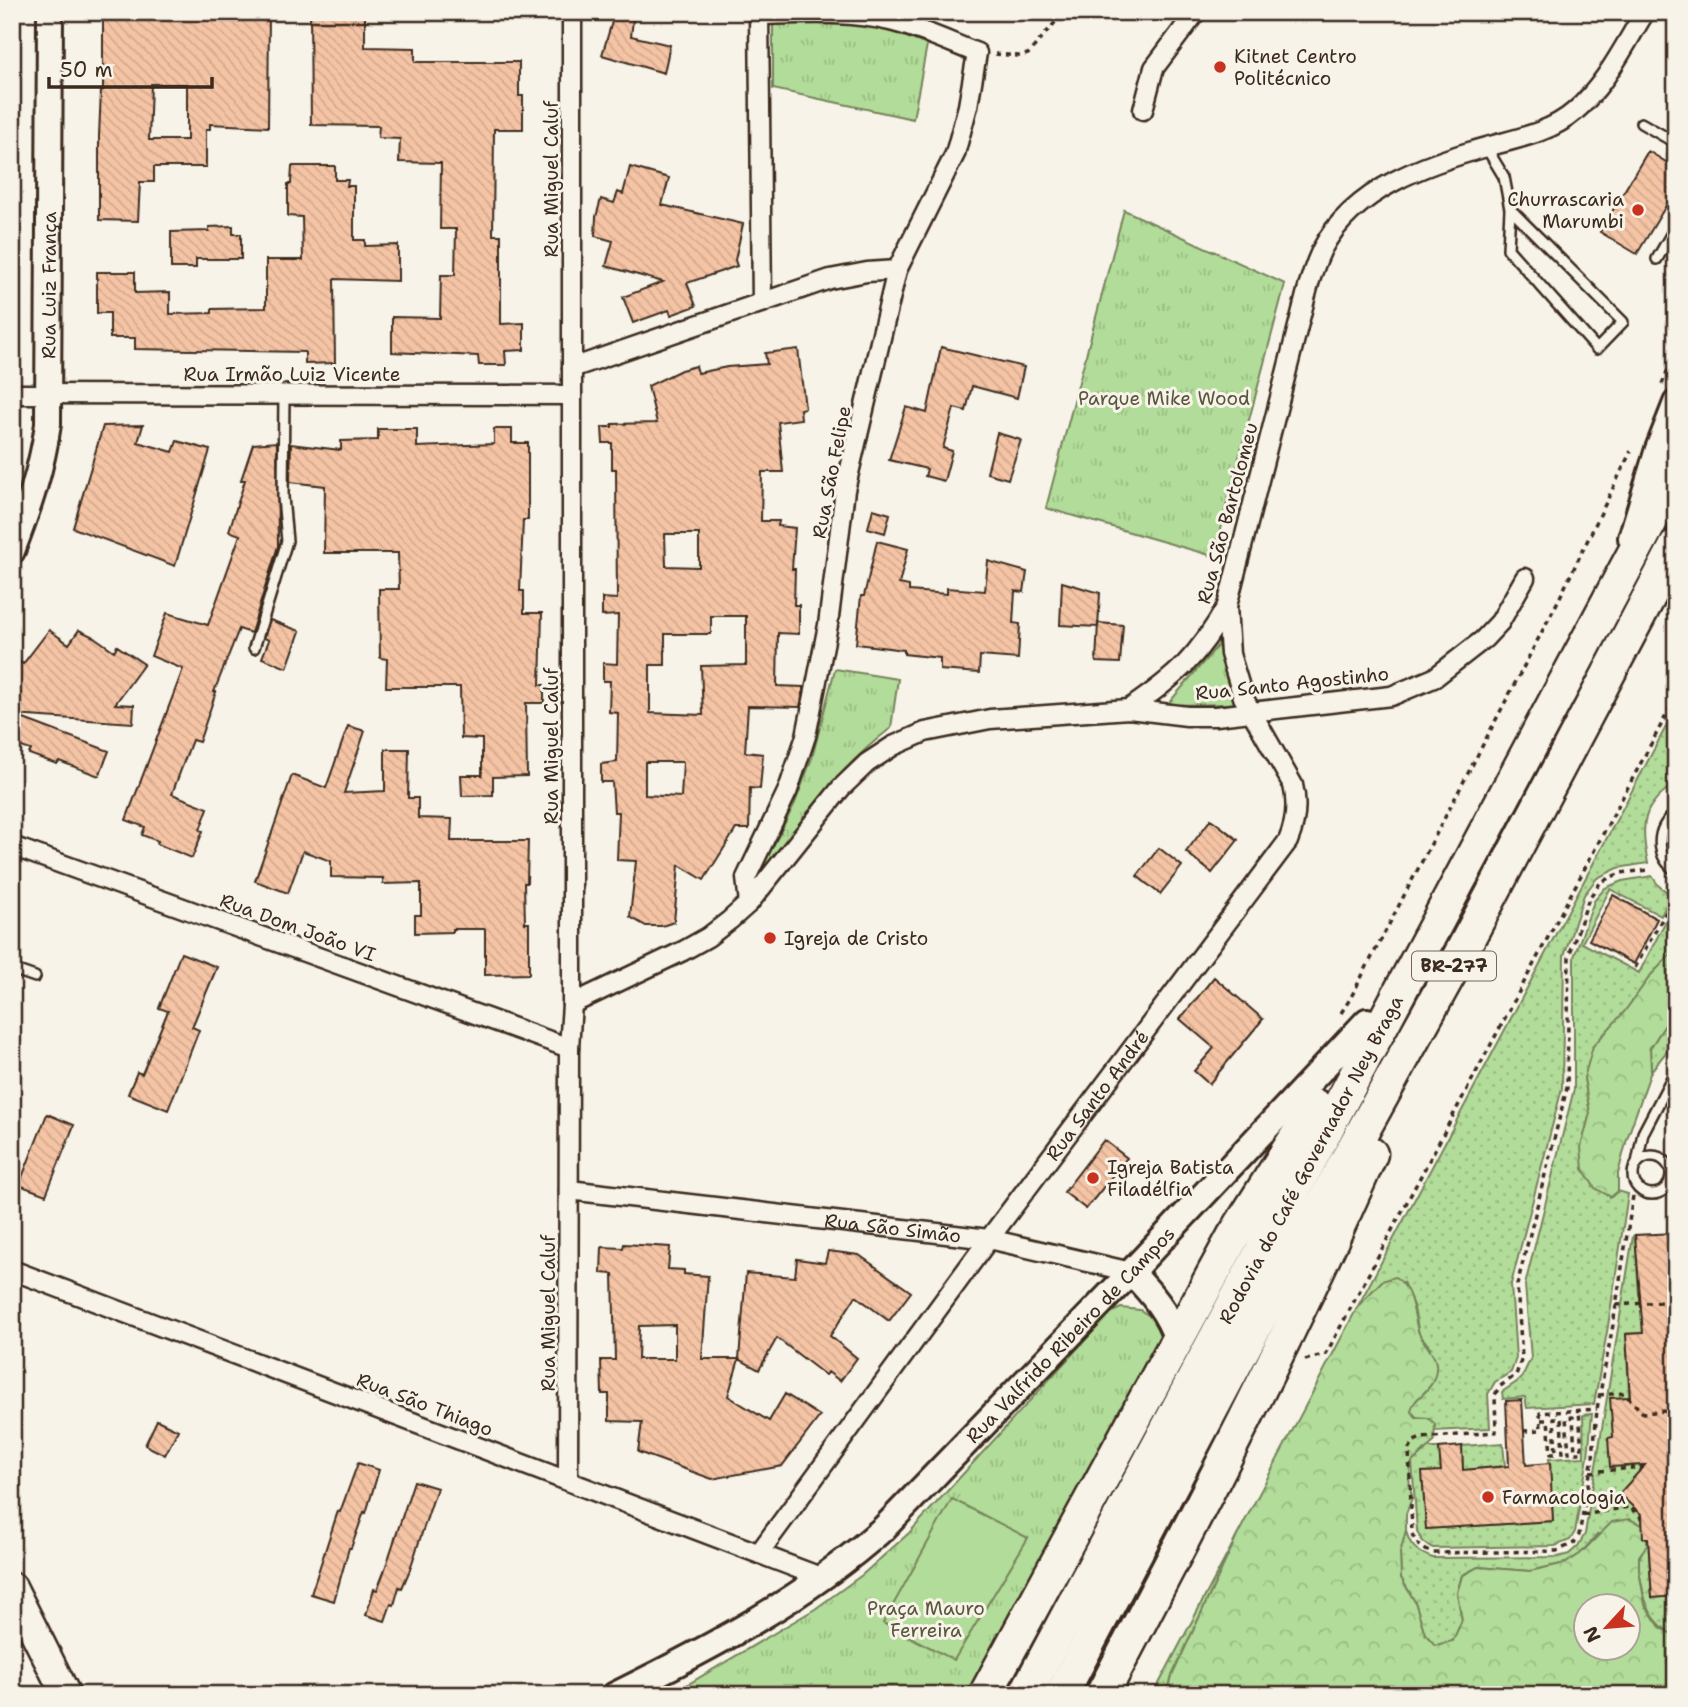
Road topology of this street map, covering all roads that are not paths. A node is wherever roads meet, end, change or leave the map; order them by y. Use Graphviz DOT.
graph roads {
  1 [pos="50,12"];
  2 [pos="572,12"];
  3 [pos="1196,12"];
  4 [pos="1646,12"];
  5 [pos="760,13"];
  6 [pos="1143,110"];
  7 [pos="1641,123"];
  8 [pos="1676,144"];
  9 [pos="1486,147"];
  10 [pos="1510,209"];
  11 [pos="1676,226"];
  12 [pos="1657,259"];
  13 [pos="897,270"];
  14 [pos="762,303"];
  15 [pos="572,368"];
  16 [pos="12,394"];
  17 [pos="48,394"];
  18 [pos="284,395"];
  19 [pos="572,395"];
  20 [pos="1668,395"];
  21 [pos="1676,474"];
  22 [pos="1676,546"];
  23 [pos="12,551"];
  24 [pos="1676,565"];
  25 [pos="1525,578"];
  26 [pos="1617,584"];
  27 [pos="1227,606"];
  28 [pos="1637,622"];
  29 [pos="254,648"];
  30 [pos="1129,709"];
  31 [pos="1251,713"];
  32 [pos="1676,813"];
  33 [pos="12,846"];
  34 [pos="1676,871"];
  35 [pos="1452,892"];
  36 [pos="749,903"];
  37 [pos="1454,966"];
  38 [pos="12,969"];
  39 [pos="35,977"];
  40 [pos="572,1003"];
  41 [pos="1367,1021"];
  42 [pos="569,1048"];
  43 [pos="1676,1070"];
  44 [pos="1637,1163"];
  45 [pos="1666,1187"];
  46 [pos="569,1191"];
  47 [pos="1676,1194"];
  48 [pos="989,1240"];
  49 [pos="12,1270"];
  50 [pos="1131,1272"];
  51 [pos="1177,1340"];
  52 [pos="568,1480"];
  53 [pos="759,1553"];
  54 [pos="823,1578"];
  55 [pos="12,1587"];
  56 [pos="653,1686"];
  57 [pos="66,1695"];
  58 [pos="615,1695"];
  59 [pos="985,1695"];
  60 [pos="1025,1695"];
  61 [pos="1061,1695"];
  62 [pos="1102,1695"];
  1 -- 17 [label="street, Rua Luiz França"];
  2 -- 15 [label="street, Rua Miguel Caluf"];
  3 -- 6 [label="street"];
  4 -- 9 [label="street, Rua São Bartolomeu"];
  5 -- 13 [label="street, Rua São Felipe"];
  5 -- 14 [label="street"];
  7 -- 8 [label="lane"];
  9 -- 10 [label="lane"];
  9 -- 27 [label="street, Rua São Bartolomeu"];
  10 -- 10 [label="lane"];
  11 -- 12 [label="lane"];
  13 -- 14 [label="street"];
  13 -- 36 [label="street, Rua São Felipe"];
  14 -- 15 [label="street"];
  15 -- 19 [label="street, Rua Miguel Caluf"];
  16 -- 17 [label="street, Rua Irmão Luiz Vicente"];
  17 -- 18 [label="street, Rua Irmão Luiz Vicente"];
  17 -- 23 [label="street, Rua Luiz França"];
  18 -- 19 [label="street, Rua Irmão Luiz Vicente"];
  18 -- 29 [label="lane"];
  19 -- 40 [label="street, Rua Miguel Caluf"];
  20 -- 26 [label="street"];
  21 -- 26 [label="highway, Rodovia do Café Governador Ney Braga / BR-277"];
  22 -- 28 [label="highway, Rodovia do Café Governador Ney Braga / BR-277"];
  24 -- 28 [label="street"];
  25 -- 31 [label="street, Rua Santo Agostinho"];
  26 -- 35 [label="highway, Rodovia do Café Governador Ney Braga / BR-277"];
  27 -- 30 [label="street, Rua São Bartolomeu"];
  27 -- 31 [label="street, Rua Santo André"];
  28 -- 37 [label="highway, Rodovia do Café Governador Ney Braga / BR-277"];
  30 -- 31 [label="street, Rua Santo Agostinho"];
  30 -- 36 [label="street, Rua Santo Agostinho"];
  31 -- 48 [label="street, Rua Santo André"];
  32 -- 34 [label="lane"];
  33 -- 42 [label="street, Rua Dom João VI"];
  35 -- 41 [label="highway"];
  35 -- 60 [label="highway, Rodovia do Café Governador Ney Braga / BR-277"];
  36 -- 40 [label="street, Rua Santo Agostinho"];
  37 -- 61 [label="highway, Rodovia do Café Governador Ney Braga / BR-277"];
  37 -- 62 [label="highway"];
  38 -- 39 [label="lane"];
  40 -- 42 [label="street, Rua Miguel Caluf"];
  41 -- 50 [label="street, Rua Valfrido Ribeiro de Campos"];
  41 -- 51 [label="highway"];
  42 -- 46 [label="street, Rua Miguel Caluf"];
  43 -- 44 [label="lane"];
  44 -- 45 [label="lane"];
  44 -- 45 [label="lane"];
  45 -- 47 [label="lane"];
  46 -- 48 [label="street, Rua São Simão"];
  46 -- 52 [label="street, Rua Miguel Caluf"];
  48 -- 50 [label="street, Rua São Simão"];
  48 -- 53 [label="street, Rua Santo André"];
  49 -- 52 [label="street, Rua São Thiago"];
  50 -- 51 [label="street"];
  50 -- 54 [label="street, Rua Valfrido Ribeiro de Campos"];
  51 -- 59 [label="highway"];
  52 -- 53 [label="street, Rua São Thiago"];
  53 -- 54 [label="street, Rua São Thiago"];
  54 -- 56 [label="street"];
  55 -- 57 [label="main road"];
  56 -- 58 [label="street"];
}
